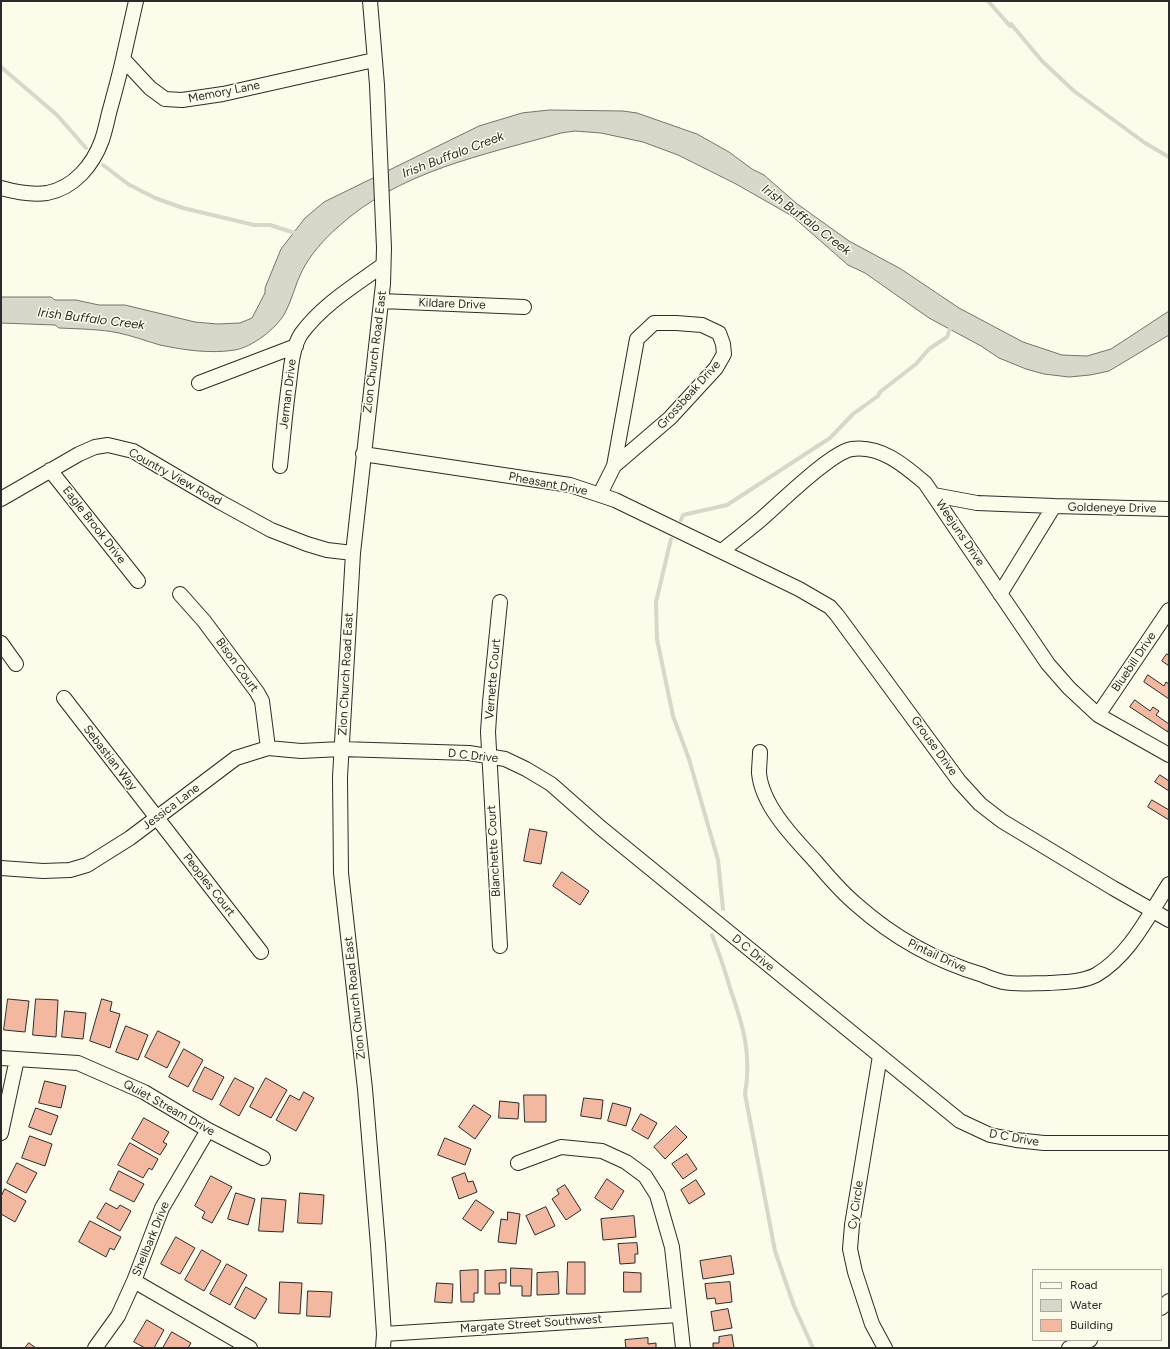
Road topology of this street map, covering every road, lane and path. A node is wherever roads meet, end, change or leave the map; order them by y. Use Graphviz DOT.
graph roads {
  1 [pos="136,1"];
  2 [pos="370,1"];
  3 [pos="123,59"];
  4 [pos="374,60"];
  5 [pos="1,188"];
  6 [pos="383,265"];
  7 [pos="381,301"];
  8 [pos="524,307"];
  9 [pos="296,346"];
  10 [pos="199,383"];
  11 [pos="363,454"];
  12 [pos="280,466"];
  13 [pos="614,466"];
  14 [pos="50,470"];
  15 [pos="600,494"];
  16 [pos="934,495"];
  17 [pos="1,499"];
  18 [pos="1054,506"];
  19 [pos="1169,509"];
  20 [pos="722,551"];
  21 [pos="353,553"];
  22 [pos="138,581"];
  23 [pos="180,594"];
  24 [pos="1000,594"];
  25 [pos="500,602"];
  26 [pos="1169,610"];
  27 [pos="1,643"];
  28 [pos="16,664"];
  29 [pos="64,698"];
  30 [pos="1098,715"];
  31 [pos="268,748"];
  32 [pos="341,749"];
  33 [pos="760,752"];
  34 [pos="1169,755"];
  35 [pos="489,756"];
  36 [pos="156,818"];
  37 [pos="1,868"];
  38 [pos="1169,884"];
  39 [pos="1152,910"];
  40 [pos="1169,920"];
  41 [pos="500,946"];
  42 [pos="261,952"];
  43 [pos="880,1056"];
  44 [pos="1,1058"];
  45 [pos="17,1059"];
  46 [pos="208,1130"];
  47 [pos="1,1133"];
  48 [pos="1169,1143"];
  49 [pos="263,1158"];
  50 [pos="518,1163"];
  51 [pos="134,1282"];
  52 [pos="679,1315"];
  53 [pos="384,1334"];
  54 [pos="1087,1341"];
  55 [pos="95,1348"];
  56 [pos="250,1348"];
  57 [pos="383,1348"];
  58 [pos="683,1348"];
  59 [pos="885,1348"];
  60 [pos="1069,1348"];
  1 -- 3 [label="street"];
  2 -- 4 [label="street, Zion Church Road East"];
  3 -- 4 [label="street, Memory Lane"];
  3 -- 5 [label="street"];
  4 -- 6 [label="street, Zion Church Road East"];
  6 -- 7 [label="street, Zion Church Road East"];
  6 -- 9 [label="street, Jerman Drive"];
  7 -- 8 [label="street, Kildare Drive"];
  7 -- 11 [label="street, Zion Church Road East"];
  9 -- 10 [label="street"];
  9 -- 12 [label="street, Jerman Drive"];
  11 -- 15 [label="street, Pheasant Drive"];
  11 -- 21 [label="street, Zion Church Road East"];
  13 -- 13 [label="street, Grossbeak Drive"];
  13 -- 15 [label="street, Grossbeak Drive"];
  14 -- 17 [label="street, Country View Road"];
  14 -- 21 [label="street, Country View Road"];
  14 -- 22 [label="street, Eagle Brook Drive"];
  15 -- 20 [label="street, Pheasant Drive"];
  16 -- 18 [label="street, Goldeneye Drive"];
  16 -- 20 [label="street, Weejuns Drive"];
  16 -- 24 [label="street, Weejuns Drive"];
  18 -- 19 [label="street, Goldeneye Drive"];
  18 -- 24 [label="street, Goldeneye Drive"];
  20 -- 39 [label="street, Grouse Drive"];
  21 -- 32 [label="street, Zion Church Road East"];
  23 -- 31 [label="street, Bison Court"];
  24 -- 30 [label="street, Weejuns Drive"];
  25 -- 35 [label="street, Vernette Court"];
  26 -- 30 [label="street, Bluebill Drive"];
  27 -- 28 [label="street"];
  29 -- 36 [label="street, Sebastian Way"];
  30 -- 34 [label="street, Weejuns Drive"];
  31 -- 32 [label="street, Jessica Lane"];
  31 -- 36 [label="street, Jessica Lane"];
  32 -- 35 [label="street, D C Drive"];
  32 -- 53 [label="street, Zion Church Road East"];
  33 -- 39 [label="street, Pintail Drive"];
  35 -- 41 [label="street, Blanchette Court"];
  35 -- 43 [label="street, D C Drive"];
  36 -- 37 [label="street, Jessica Lane"];
  36 -- 42 [label="street, Peoples Court"];
  38 -- 39 [label="street, Pintail Drive"];
  39 -- 40 [label="street, Grouse Drive"];
  43 -- 48 [label="street, D C Drive"];
  43 -- 59 [label="street, Cy Circle"];
  44 -- 45 [label="street, Quiet Stream Drive"];
  45 -- 46 [label="street, Quiet Stream Drive"];
  45 -- 47 [label="street"];
  46 -- 49 [label="street, Quiet Stream Drive"];
  46 -- 51 [label="street, Shellbark Drive"];
  50 -- 52 [label="street"];
  51 -- 55 [label="street, Shellbark Drive"];
  51 -- 56 [label="street"];
  52 -- 53 [label="street, Margate Street Southwest"];
  52 -- 58 [label="street"];
  53 -- 57 [label="street, Zion Church Road East"];
  54 -- 60 [label="street"];
}
